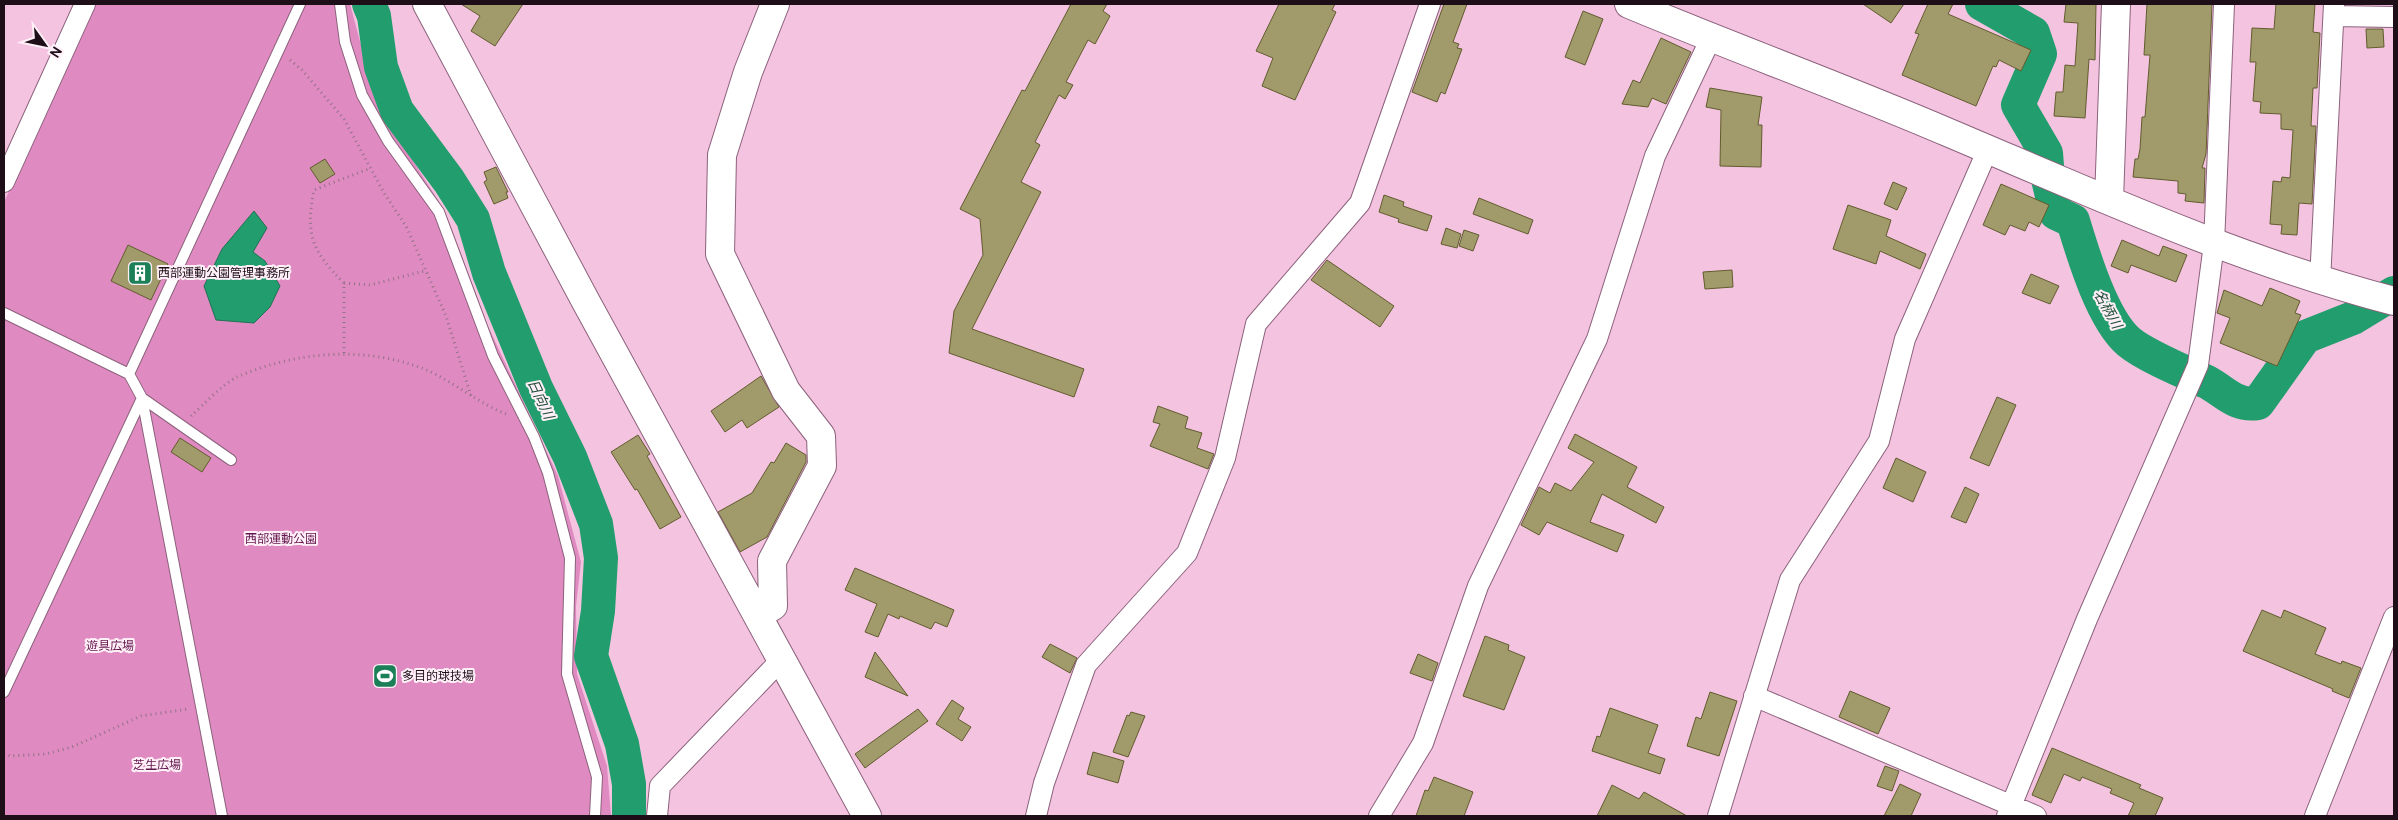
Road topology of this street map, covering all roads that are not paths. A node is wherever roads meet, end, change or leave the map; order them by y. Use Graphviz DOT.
graph roads {
  1 [pos="85,4"];
  2 [pos="300,4"];
  3 [pos="340,4"];
  4 [pos="427,4"];
  5 [pos="775,4"];
  6 [pos="1430,4"];
  7 [pos="1629,4"];
  8 [pos="2116,4"];
  9 [pos="2224,4"];
  10 [pos="2334,10"];
  11 [pos="2394,17"];
  12 [pos="1711,38"];
  13 [pos="1996,153"];
  14 [pos="4,182"];
  15 [pos="2109,200"];
  16 [pos="2214,244"];
  17 [pos="2320,281"];
  18 [pos="2384,299"];
  19 [pos="4,313"];
  20 [pos="129,374"];
  21 [pos="142,398"];
  22 [pos="231,460"];
  23 [pos="758,615"];
  24 [pos="2393,625"];
  25 [pos="781,660"];
  26 [pos="4,692"];
  27 [pos="1754,696"];
  28 [pos="2009,811"];
  29 [pos="222,816"];
  30 [pos="595,816"];
  31 [pos="657,816"];
  32 [pos="867,816"];
  33 [pos="1036,816"];
  34 [pos="1379,816"];
  35 [pos="1718,816"];
  36 [pos="2036,816"];
  37 [pos="2315,816"];
  1 -- 14 [label="street"];
  2 -- 20 [label="lane"];
  3 -- 30 [label="lane"];
  4 -- 23 [label="street"];
  5 -- 23 [label="street"];
  6 -- 33 [label="street"];
  7 -- 12 [label="street"];
  8 -- 15 [label="street"];
  9 -- 16 [label="street"];
  10 -- 11 [label="street"];
  10 -- 17 [label="street"];
  12 -- 13 [label="street"];
  12 -- 34 [label="street"];
  13 -- 15 [label="street"];
  13 -- 27 [label="street"];
  15 -- 16 [label="street"];
  16 -- 17 [label="street"];
  16 -- 28 [label="street"];
  17 -- 18 [label="street"];
  19 -- 20 [label="lane"];
  20 -- 21 [label="lane"];
  21 -- 22 [label="lane"];
  21 -- 26 [label="lane"];
  21 -- 29 [label="lane"];
  23 -- 25 [label="street"];
  24 -- 37 [label="street"];
  25 -- 31 [label="street"];
  25 -- 32 [label="street"];
  27 -- 28 [label="street"];
  27 -- 35 [label="street"];
  28 -- 36 [label="street"];
}
